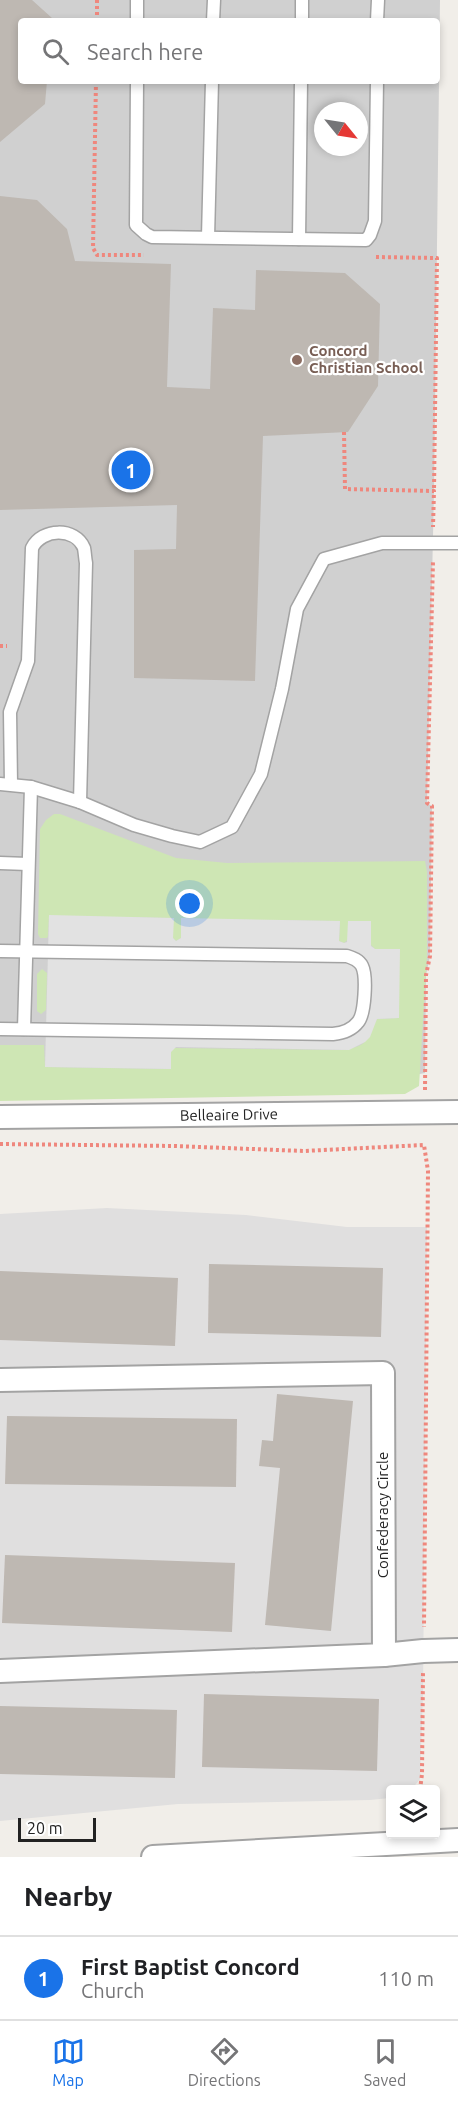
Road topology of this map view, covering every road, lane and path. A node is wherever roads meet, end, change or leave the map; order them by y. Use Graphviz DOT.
graph roads {
  1 [pos="97,0"];
  2 [pos="137,0"];
  3 [pos="214,0"];
  4 [pos="302,0"];
  5 [pos="378,0"];
  6 [pos="97,18"];
  7 [pos="137,18"];
  8 [pos="213,18"];
  9 [pos="302,18"];
  10 [pos="377,18"];
  11 [pos="96,84"];
  12 [pos="137,84"];
  13 [pos="212,84"];
  14 [pos="301,84"];
  15 [pos="377,84"];
  16 [pos="208,237"];
  17 [pos="299,239"];
  18 [pos="155,255"];
  19 [pos="366,257"];
  20 [pos="344,432"];
  21 [pos="434,491"];
  22 [pos="458,543"];
  23 [pos="433,544"];
  24 [pos="0,646"];
  25 [pos="8,646"];
  26 [pos="5,784"];
  27 [pos="31,787"];
  28 [pos="80,802"];
  29 [pos="0,863"];
  30 [pos="28,864"];
  31 [pos="0,951"];
  32 [pos="26,952"];
  33 [pos="0,1029"];
  34 [pos="24,1029"];
  35 [pos="424,1112"];
  36 [pos="458,1112"];
  37 [pos="0,1117"];
  38 [pos="0,1144"];
  39 [pos="424,1145"];
  40 [pos="0,1380"];
  41 [pos="458,1650"];
  42 [pos="423,1651"];
  43 [pos="384,1655"];
  44 [pos="0,1671"];
  45 [pos="421,1785"];
  46 [pos="458,1840"];
  47 [pos="153,1857"];
  1 -- 6 [label="path"];
  2 -- 7 [label="lane"];
  3 -- 8 [label="lane"];
  4 -- 9 [label="lane"];
  5 -- 10 [label="lane"];
  11 -- 18 [label="path"];
  12 -- 16 [label="lane"];
  13 -- 16 [label="lane"];
  14 -- 17 [label="lane"];
  15 -- 17 [label="lane"];
  16 -- 17 [label="lane"];
  19 -- 21 [label="path"];
  20 -- 21 [label="path"];
  21 -- 23 [label="path"];
  22 -- 23 [label="lane"];
  23 -- 28 [label="lane"];
  23 -- 35 [label="path"];
  24 -- 25 [label="path"];
  26 -- 27 [label="lane"];
  26 -- 28 [label="lane"];
  27 -- 28 [label="lane"];
  27 -- 30 [label="lane"];
  29 -- 30 [label="lane"];
  30 -- 32 [label="lane"];
  31 -- 32 [label="lane"];
  32 -- 34 [label="lane"];
  32 -- 34 [label="lane"];
  33 -- 34 [label="lane"];
  35 -- 36 [label="street, Belleaire Drive"];
  35 -- 37 [label="street, Belleaire Drive"];
  35 -- 39 [label="path"];
  38 -- 39 [label="path"];
  39 -- 42 [label="path"];
  40 -- 43 [label="street, Confederacy Circle"];
  41 -- 42 [label="street"];
  42 -- 43 [label="street"];
  42 -- 45 [label="path"];
  43 -- 44 [label="street"];
  46 -- 47 [label="street"];
}
